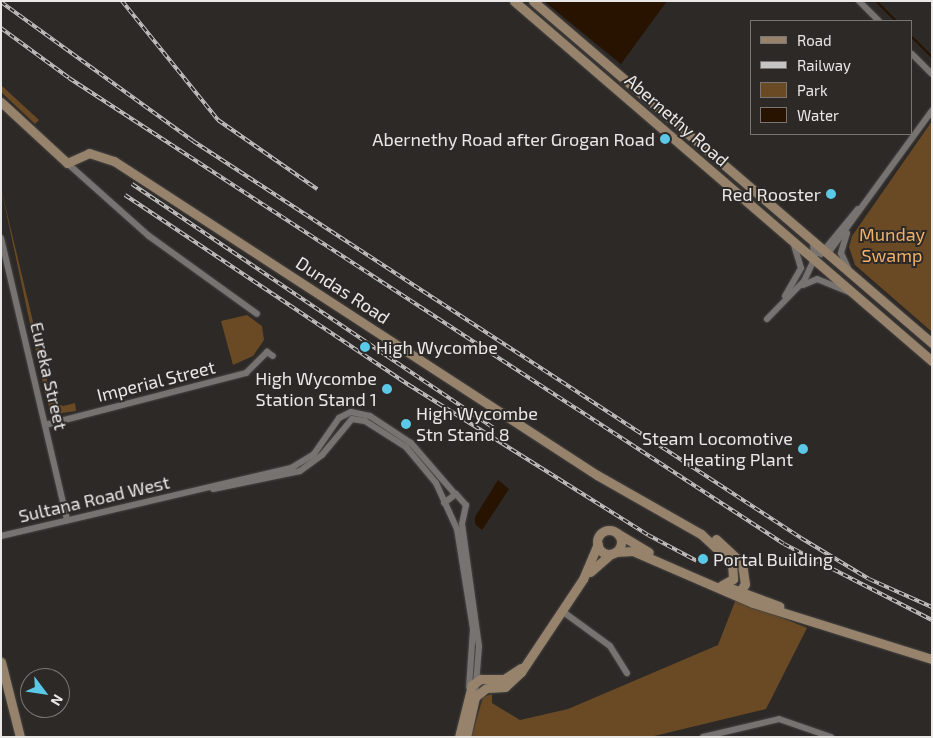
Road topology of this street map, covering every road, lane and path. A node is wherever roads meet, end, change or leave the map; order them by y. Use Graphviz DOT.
graph roads {
  1 [pos="514,1"];
  2 [pos="533,1"];
  3 [pos="859,1"];
  4 [pos="878,20"];
  5 [pos="913,55"];
  6 [pos="932,74"];
  7 [pos="1,102"];
  8 [pos="932,112"];
  9 [pos="67,163"];
  10 [pos="872,194"];
  11 [pos="856,219"];
  12 [pos="787,236"];
  13 [pos="1,238"];
  14 [pos="821,254"];
  15 [pos="850,271"];
  16 [pos="798,288"];
  17 [pos="858,298"];
  18 [pos="258,314"];
  19 [pos="932,343"];
  20 [pos="273,356"];
  21 [pos="932,361"];
  22 [pos="45,425"];
  23 [pos="194,490"];
  24 [pos="454,494"];
  25 [pos="444,505"];
  26 [pos="465,510"];
  27 [pos="449,515"];
  28 [pos="67,520"];
  29 [pos="616,533"];
  30 [pos="701,534"];
  31 [pos="1,536"];
  32 [pos="598,544"];
  33 [pos="613,553"];
  34 [pos="643,553"];
  35 [pos="744,568"];
  36 [pos="734,576"];
  37 [pos="583,579"];
  38 [pos="722,585"];
  39 [pos="737,593"];
  40 [pos="754,596"];
  41 [pos="562,611"];
  42 [pos="812,622"];
  43 [pos="932,659"];
  44 [pos="1,662"];
  45 [pos="627,673"];
  46 [pos="478,684"];
  47 [pos="20,737"];
  48 [pos="459,737"];
  49 [pos="466,737"];
  50 [pos="703,737"];
  51 [pos="831,737"];
  1 -- 12 [label="main road, Abernethy Road"];
  2 -- 14 [label="main road, Abernethy Road"];
  3 -- 4 [label="street"];
  5 -- 6 [label="street"];
  7 -- 9 [label="main road"];
  8 -- 10 [label="street"];
  9 -- 18 [label="street"];
  9 -- 30 [label="main road, Dundas Road"];
  10 -- 11 [label="street"];
  10 -- 14 [label="street"];
  11 -- 14 [label="street"];
  11 -- 15 [label="street"];
  12 -- 14 [label="main road, Abernethy Road"];
  12 -- 16 [label="street"];
  13 -- 22 [label="street, Eureka Street"];
  14 -- 15 [label="main road, Abernethy Road"];
  14 -- 16 [label="street"];
  14 -- 17 [label="main road, Abernethy Road"];
  15 -- 19 [label="main road, Abernethy Road"];
  16 -- 17 [label="street"];
  17 -- 21 [label="main road, Abernethy Road"];
  20 -- 22 [label="street, Imperial Street"];
  22 -- 28 [label="street, Eureka Street"];
  23 -- 24 [label="street"];
  23 -- 25 [label="street"];
  23 -- 28 [label="street, Sultana Road West"];
  24 -- 25 [label="street"];
  24 -- 26 [label="street"];
  25 -- 27 [label="street"];
  26 -- 27 [label="street"];
  26 -- 46 [label="street"];
  27 -- 46 [label="street"];
  28 -- 31 [label="street, Sultana Road West"];
  29 -- 32 [label="main road"];
  29 -- 33 [label="main road"];
  29 -- 34 [label="main road"];
  30 -- 35 [label="main road, Dundas Road"];
  30 -- 36 [label="main road, Dundas Road"];
  32 -- 33 [label="main road"];
  32 -- 37 [label="main road"];
  33 -- 34 [label="main road"];
  33 -- 37 [label="main road"];
  34 -- 38 [label="main road"];
  34 -- 39 [label="main road"];
  35 -- 39 [label="main road"];
  35 -- 40 [label="main road, Dundas Road"];
  36 -- 38 [label="main road"];
  36 -- 39 [label="main road, Dundas Road"];
  37 -- 41 [label="main road"];
  38 -- 39 [label="main road"];
  39 -- 40 [label="main road"];
  39 -- 42 [label="main road"];
  40 -- 42 [label="main road"];
  41 -- 45 [label="street"];
  41 -- 46 [label="main road"];
  42 -- 43 [label="main road"];
  44 -- 47 [label="main road"];
  46 -- 48 [label="main road"];
  46 -- 49 [label="main road"];
  50 -- 51 [label="street"];
}
